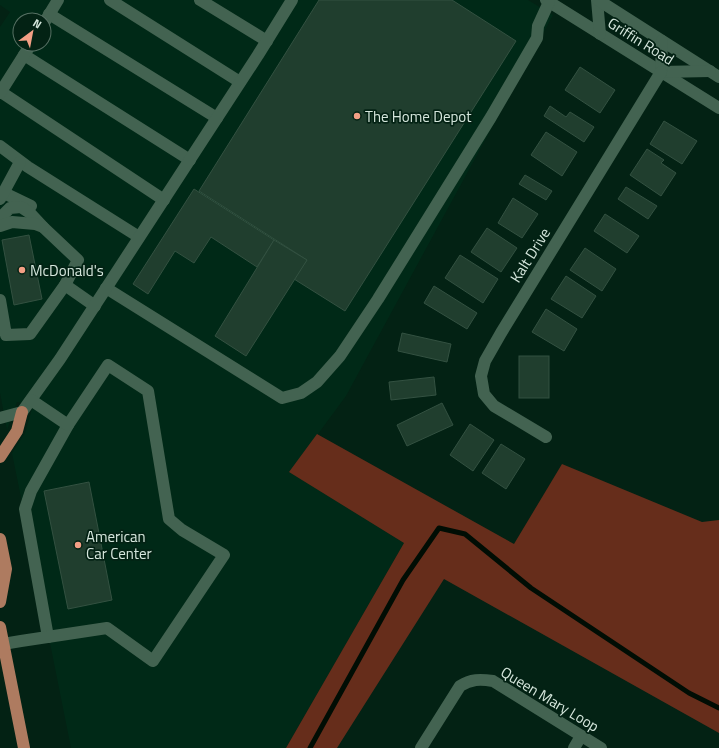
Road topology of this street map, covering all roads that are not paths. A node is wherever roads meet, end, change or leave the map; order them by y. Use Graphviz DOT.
graph roads {
  1 [pos="58,0"];
  2 [pos="110,0"];
  3 [pos="200,0"];
  4 [pos="563,0"];
  5 [pos="598,0"];
  6 [pos="289,1"];
  7 [pos="547,1"];
  8 [pos="51,12"];
  9 [pos="52,22"];
  10 [pos="600,34"];
  11 [pos="267,41"];
  12 [pos="662,41"];
  13 [pos="24,54"];
  14 [pos="661,72"];
  15 [pos="714,74"];
  16 [pos="240,82"];
  17 [pos="0,93"];
  18 [pos="719,108"];
  19 [pos="217,118"];
  20 [pos="0,146"];
  21 [pos="190,160"];
  22 [pos="20,162"];
  23 [pos="2,196"];
  24 [pos="164,200"];
  25 [pos="0,218"];
  26 [pos="0,226"];
  27 [pos="43,227"];
  28 [pos="139,237"];
  29 [pos="65,285"];
  30 [pos="106,288"];
  31 [pos="0,300"];
  32 [pos="95,306"];
  33 [pos="31,400"];
  34 [pos="22,412"];
  35 [pos="0,418"];
  36 [pos="68,425"];
  37 [pos="546,437"];
  38 [pos="0,457"];
  39 [pos="0,540"];
  40 [pos="0,602"];
  41 [pos="0,628"];
  42 [pos="48,637"];
  43 [pos="3,644"];
  44 [pos="581,736"];
  45 [pos="24,748"];
  46 [pos="420,748"];
  47 [pos="574,748"];
  48 [pos="601,748"];
  1 -- 8 [label="street"];
  2 -- 16 [label="street"];
  3 -- 11 [label="street"];
  4 -- 7 [label="street"];
  5 -- 10 [label="street"];
  5 -- 12 [label="street, Griffin Road"];
  6 -- 11 [label="street"];
  7 -- 10 [label="street, Griffin Road"];
  7 -- 30 [label="street"];
  9 -- 19 [label="street"];
  10 -- 14 [label="street, Griffin Road"];
  11 -- 16 [label="street"];
  12 -- 14 [label="street"];
  12 -- 15 [label="street, Griffin Road"];
  13 -- 17 [label="street"];
  13 -- 21 [label="street"];
  14 -- 15 [label="street"];
  14 -- 18 [label="street, Griffin Road"];
  14 -- 37 [label="street, Kalt Drive"];
  16 -- 19 [label="street"];
  17 -- 24 [label="street"];
  19 -- 21 [label="street"];
  20 -- 22 [label="street"];
  21 -- 24 [label="street"];
  22 -- 23 [label="street"];
  22 -- 28 [label="street"];
  23 -- 27 [label="street"];
  24 -- 28 [label="street"];
  25 -- 27 [label="street"];
  26 -- 27 [label="street"];
  27 -- 29 [label="street"];
  28 -- 30 [label="street"];
  29 -- 31 [label="street"];
  29 -- 32 [label="street"];
  30 -- 32 [label="street"];
  32 -- 33 [label="street"];
  33 -- 34 [label="street"];
  33 -- 36 [label="street"];
  34 -- 35 [label="street"];
  34 -- 38 [label="main road"];
  36 -- 42 [label="street"];
  36 -- 42 [label="street"];
  39 -- 40 [label="main road"];
  41 -- 43 [label="main road"];
  42 -- 43 [label="street"];
  43 -- 45 [label="main road"];
  44 -- 46 [label="street, Queen Mary Loop"];
  44 -- 47 [label="street"];
  44 -- 48 [label="street, Queen Mary Loop"];
}
